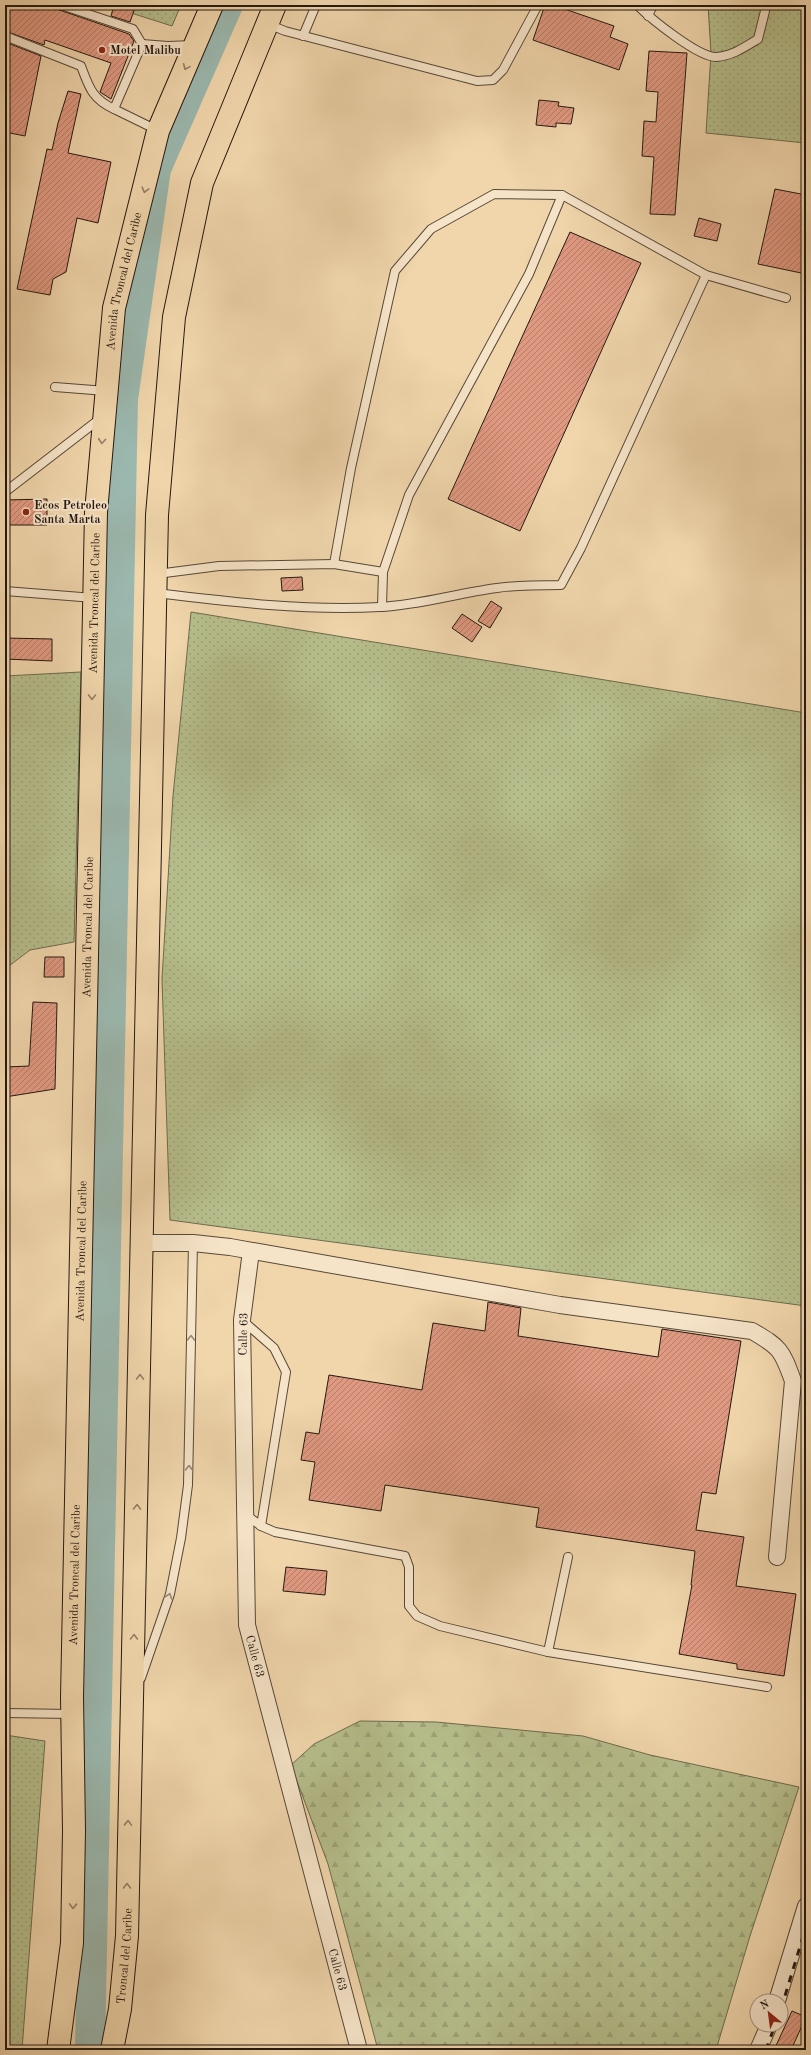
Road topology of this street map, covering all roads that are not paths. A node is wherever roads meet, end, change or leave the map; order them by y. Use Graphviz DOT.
graph roads {
  1 [pos="62,5"];
  2 [pos="212,5"];
  3 [pos="316,5"];
  4 [pos="538,5"];
  5 [pos="637,5"];
  6 [pos="653,5"];
  7 [pos="764,5"];
  8 [pos="271,15"];
  9 [pos="648,16"];
  10 [pos="5,36"];
  11 [pos="302,36"];
  12 [pos="142,44"];
  13 [pos="196,45"];
  14 [pos="114,109"];
  15 [pos="158,131"];
  16 [pos="562,195"];
  17 [pos="706,275"];
  18 [pos="786,298"];
  19 [pos="55,387"];
  20 [pos="107,391"];
  21 [pos="104,415"];
  22 [pos="5,492"];
  23 [pos="334,564"];
  24 [pos="383,572"];
  25 [pos="155,583"];
  26 [pos="5,591"];
  27 [pos="94,598"];
  28 [pos="382,607"];
  29 [pos="142,1243"];
  30 [pos="193,1243"];
  31 [pos="250,1251"];
  32 [pos="242,1320"];
  33 [pos="245,1514"];
  34 [pos="261,1526"];
  35 [pos="568,1557"];
  36 [pos="777,1557"];
  37 [pos="548,1652"];
  38 [pos="767,1687"];
  39 [pos="133,1699"];
  40 [pos="5,1713"];
  41 [pos="72,1714"];
  42 [pos="806,1906"];
  43 [pos="779,1993"];
  44 [pos="765,2033"];
  45 [pos="58,2050"];
  46 [pos="112,2050"];
  47 [pos="360,2050"];
  48 [pos="758,2050"];
  1 -- 12 [label="lane"];
  2 -- 13 [label="highway, Avenida Troncal del Caribe"];
  3 -- 11 [label="lane"];
  4 -- 11 [label="lane"];
  5 -- 9 [label="lane"];
  6 -- 9 [label="lane"];
  7 -- 9 [label="lane"];
  8 -- 11 [label="lane"];
  8 -- 25 [label="highway"];
  10 -- 14 [label="lane"];
  12 -- 13 [label="lane"];
  12 -- 14 [label="lane"];
  13 -- 15 [label="highway, Avenida Troncal del Caribe, one-way"];
  14 -- 15 [label="lane"];
  15 -- 20 [label="highway, Avenida Troncal del Caribe, one-way"];
  16 -- 17 [label="lane"];
  16 -- 23 [label="lane"];
  16 -- 24 [label="lane"];
  17 -- 18 [label="lane"];
  17 -- 28 [label="lane"];
  19 -- 20 [label="lane"];
  20 -- 21 [label="highway, Avenida Troncal del Caribe"];
  21 -- 22 [label="lane"];
  21 -- 27 [label="highway, Avenida Troncal del Caribe, one-way"];
  23 -- 24 [label="lane"];
  23 -- 25 [label="lane"];
  24 -- 28 [label="lane"];
  25 -- 28 [label="lane"];
  25 -- 29 [label="highway"];
  26 -- 27 [label="lane"];
  27 -- 41 [label="highway, Avenida Troncal del Caribe, one-way"];
  29 -- 30 [label="street"];
  39 -- 29 [label="highway, one-way"];
  30 -- 31 [label="street"];
  39 -- 30 [label="lane, one-way"];
  31 -- 32 [label="street, Calle 63"];
  31 -- 36 [label="street"];
  32 -- 33 [label="street, Calle 63"];
  32 -- 34 [label="lane"];
  33 -- 34 [label="lane"];
  33 -- 47 [label="street, Calle 63"];
  34 -- 37 [label="lane"];
  35 -- 37 [label="lane"];
  37 -- 38 [label="lane"];
  46 -- 39 [label="highway, Troncal del Caribe, one-way"];
  40 -- 41 [label="lane"];
  41 -- 45 [label="highway, Avenida Troncal del Caribe, one-way"];
  42 -- 43 [label="street"];
  44 -- 48 [label="street"];
}
